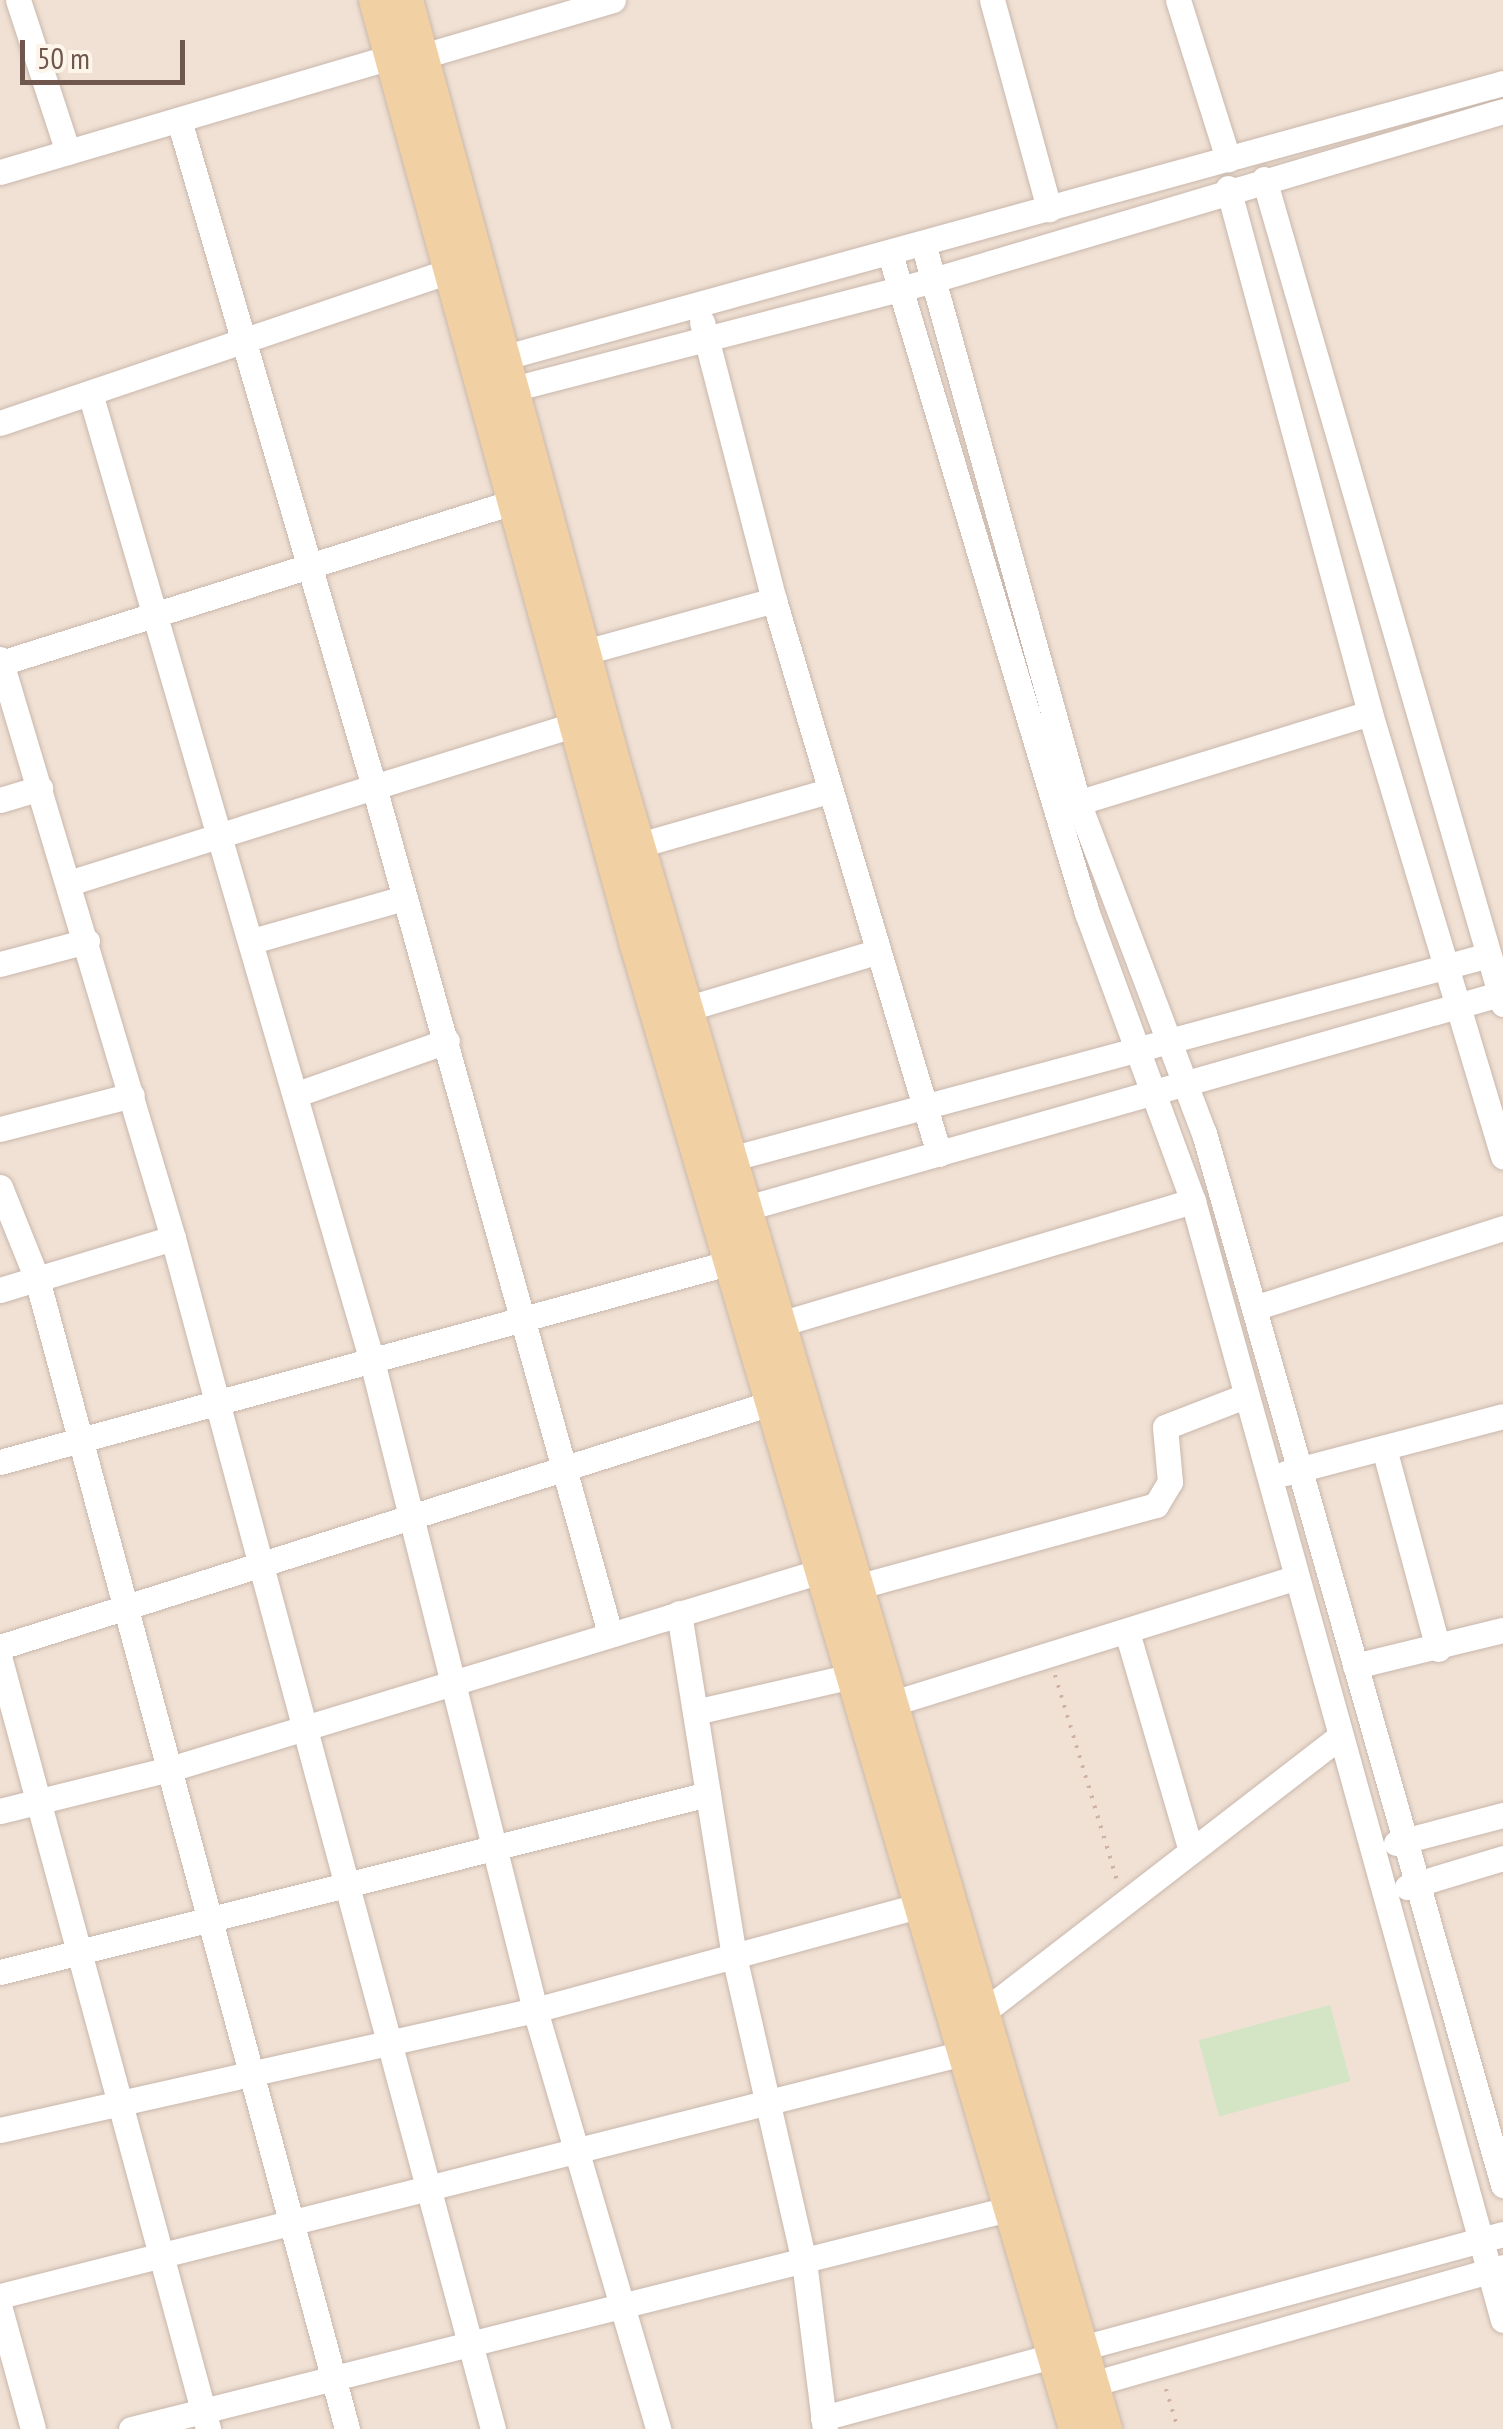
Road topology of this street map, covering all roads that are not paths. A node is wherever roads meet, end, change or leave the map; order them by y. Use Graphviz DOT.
graph roads {
  1 [pos="18,0"];
  2 [pos="375,0"];
  3 [pos="407,0"];
  4 [pos="613,0"];
  5 [pos="992,0"];
  6 [pos="1178,0"];
  7 [pos="407,56"];
  8 [pos="1503,83"];
  9 [pos="1503,110"];
  10 [pos="179,120"];
  11 [pos="68,152"];
  12 [pos="1228,160"];
  13 [pos="0,172"];
  14 [pos="1264,178"];
  15 [pos="1228,188"];
  16 [pos="1049,209"];
  17 [pos="923,243"];
  18 [pos="890,254"];
  19 [pos="448,271"];
  20 [pos="932,280"];
  21 [pos="899,287"];
  22 [pos="697,304"];
  23 [pos="707,336"];
  24 [pos="239,343"];
  25 [pos="512,372"];
  26 [pos="478,382"];
  27 [pos="90,393"];
  28 [pos="0,423"];
  29 [pos="513,502"];
  30 [pos="308,566"];
  31 [pos="774,600"];
  32 [pos="157,614"];
  33 [pos="571,655"];
  34 [pos="1,661"];
  35 [pos="1370,714"];
  36 [pos="574,725"];
  37 [pos="374,787"];
  38 [pos="40,788"];
  39 [pos="829,791"];
  40 [pos="0,800"];
  41 [pos="1066,806"];
  42 [pos="222,833"];
  43 [pos="639,845"];
  44 [pos="69,882"];
  45 [pos="404,898"];
  46 [pos="86,941"];
  47 [pos="252,941"];
  48 [pos="876,952"];
  49 [pos="1489,955"];
  50 [pos="0,964"];
  51 [pos="1447,970"];
  52 [pos="1502,997"];
  53 [pos="1458,1006"];
  54 [pos="689,1008"];
  55 [pos="447,1041"];
  56 [pos="1170,1044"];
  57 [pos="1136,1053"];
  58 [pos="1186,1081"];
  59 [pos="1154,1092"];
  60 [pos="298,1094"];
  61 [pos="132,1096"];
  62 [pos="924,1103"];
  63 [pos="0,1129"];
  64 [pos="939,1154"];
  65 [pos="735,1156"];
  66 [pos="1503,1156"];
  67 [pos="700,1167"];
  68 [pos="0,1188"];
  69 [pos="1194,1201"];
  70 [pos="748,1208"];
  71 [pos="715,1217"];
  72 [pos="1503,1228"];
  73 [pos="173,1238"];
  74 [pos="728,1264"];
  75 [pos="36,1278"];
  76 [pos="0,1290"];
  77 [pos="1254,1308"];
  78 [pos="525,1318"];
  79 [pos="780,1324"];
  80 [pos="372,1361"];
  81 [pos="1245,1396"];
  82 [pos="214,1400"];
  83 [pos="771,1403"];
  84 [pos="1503,1416"];
  85 [pos="82,1435"];
  86 [pos="1385,1452"];
  87 [pos="0,1462"];
  88 [pos="1298,1469"];
  89 [pos="565,1473"];
  90 [pos="1268,1478"];
  91 [pos="414,1519"];
  92 [pos="822,1571"];
  93 [pos="261,1572"];
  94 [pos="1292,1578"];
  95 [pos="860,1586"];
  96 [pos="130,1606"];
  97 [pos="678,1613"];
  98 [pos="609,1630"];
  99 [pos="1503,1630"];
  100 [pos="1127,1632"];
  101 [pos="0,1648"];
  102 [pos="1438,1650"];
  103 [pos="0,1660"];
  104 [pos="1355,1666"];
  105 [pos="453,1676"];
  106 [pos="852,1676"];
  107 [pos="898,1704"];
  108 [pos="695,1712"];
  109 [pos="862,1712"];
  110 [pos="302,1727"];
  111 [pos="1340,1736"];
  112 [pos="170,1769"];
  113 [pos="708,1794"];
  114 [pos="38,1802"];
  115 [pos="0,1811"];
  116 [pos="1503,1815"];
  117 [pos="1411,1839"];
  118 [pos="1190,1848"];
  119 [pos="1376,1848"];
  120 [pos="494,1855"];
  121 [pos="1503,1858"];
  122 [pos="1423,1882"];
  123 [pos="345,1889"];
  124 [pos="1388,1893"];
  125 [pos="921,1905"];
  126 [pos="211,1922"];
  127 [pos="80,1954"];
  128 [pos="734,1956"];
  129 [pos="0,1972"];
  130 [pos="534,2010"];
  131 [pos="982,2013"];
  132 [pos="385,2042"];
  133 [pos="967,2052"];
  134 [pos="251,2072"];
  135 [pos="120,2104"];
  136 [pos="766,2106"];
  137 [pos="0,2130"];
  138 [pos="578,2151"];
  139 [pos="1503,2185"];
  140 [pos="424,2187"];
  141 [pos="1012,2208"];
  142 [pos="292,2225"];
  143 [pos="1493,2237"];
  144 [pos="157,2251"];
  145 [pos="804,2261"];
  146 [pos="1497,2269"];
  147 [pos="0,2296"];
  148 [pos="622,2302"];
  149 [pos="0,2310"];
  150 [pos="1503,2320"];
  151 [pos="468,2344"];
  152 [pos="1074,2373"];
  153 [pos="333,2379"];
  154 [pos="205,2419"];
  155 [pos="824,2423"];
  156 [pos="33,2429"];
  157 [pos="131,2429"];
  158 [pos="347,2429"];
  159 [pos="493,2429"];
  160 [pos="658,2429"];
  161 [pos="1075,2429"];
  162 [pos="1106,2429"];
  1 -- 11 [label="street"];
  2 -- 7 [label="main road"];
  3 -- 7 [label="main road"];
  4 -- 7 [label="street"];
  5 -- 16 [label="street"];
  6 -- 12 [label="street"];
  7 -- 10 [label="street"];
  7 -- 19 [label="main road"];
  7 -- 25 [label="main road"];
  8 -- 12 [label="street"];
  9 -- 14 [label="street"];
  10 -- 11 [label="street"];
  10 -- 24 [label="street"];
  11 -- 13 [label="street"];
  12 -- 16 [label="street"];
  14 -- 15 [label="street"];
  14 -- 49 [label="street"];
  15 -- 20 [label="street"];
  15 -- 35 [label="street"];
  16 -- 17 [label="street"];
  17 -- 18 [label="street"];
  17 -- 20 [label="street"];
  18 -- 21 [label="street"];
  18 -- 22 [label="street"];
  19 -- 24 [label="street"];
  19 -- 26 [label="main road"];
  20 -- 21 [label="street"];
  20 -- 41 [label="street"];
  21 -- 23 [label="street"];
  21 -- 41 [label="street"];
  22 -- 23 [label="street"];
  22 -- 25 [label="street"];
  23 -- 25 [label="street"];
  23 -- 31 [label="street"];
  24 -- 27 [label="street"];
  24 -- 30 [label="street"];
  25 -- 26 [label="street"];
  25 -- 33 [label="main road"];
  26 -- 29 [label="main road"];
  27 -- 28 [label="street"];
  27 -- 32 [label="street"];
  29 -- 30 [label="street"];
  29 -- 33 [label="main road"];
  30 -- 32 [label="street"];
  30 -- 37 [label="street"];
  31 -- 33 [label="street"];
  31 -- 39 [label="street"];
  32 -- 34 [label="street"];
  32 -- 42 [label="street"];
  33 -- 36 [label="main road"];
  33 -- 43 [label="main road"];
  34 -- 38 [label="street"];
  35 -- 41 [label="street"];
  35 -- 51 [label="street"];
  36 -- 37 [label="street"];
  36 -- 67 [label="main road"];
  37 -- 42 [label="street"];
  37 -- 45 [label="street"];
  38 -- 40 [label="street"];
  38 -- 44 [label="street"];
  39 -- 43 [label="street"];
  39 -- 48 [label="street"];
  41 -- 56 [label="street"];
  41 -- 57 [label="street"];
  42 -- 44 [label="street"];
  42 -- 47 [label="street"];
  43 -- 54 [label="main road"];
  44 -- 46 [label="street"];
  45 -- 47 [label="street"];
  45 -- 55 [label="street"];
  46 -- 50 [label="street"];
  46 -- 61 [label="street"];
  47 -- 60 [label="street"];
  48 -- 54 [label="street"];
  48 -- 62 [label="street"];
  49 -- 51 [label="street"];
  49 -- 52 [label="street"];
  51 -- 53 [label="street"];
  51 -- 56 [label="street"];
  52 -- 53 [label="street"];
  53 -- 58 [label="street"];
  53 -- 66 [label="street"];
  54 -- 65 [label="main road"];
  55 -- 60 [label="street"];
  55 -- 78 [label="street"];
  56 -- 57 [label="street"];
  56 -- 58 [label="street"];
  57 -- 59 [label="street"];
  57 -- 62 [label="street"];
  58 -- 59 [label="street"];
  58 -- 77 [label="street"];
  59 -- 64 [label="street"];
  59 -- 69 [label="street"];
  60 -- 80 [label="street"];
  61 -- 63 [label="street"];
  61 -- 73 [label="street"];
  62 -- 64 [label="street"];
  62 -- 65 [label="street"];
  64 -- 70 [label="street"];
  65 -- 67 [label="street"];
  65 -- 70 [label="main road"];
  67 -- 71 [label="main road"];
  68 -- 75 [label="street"];
  69 -- 79 [label="street"];
  69 -- 81 [label="street"];
  70 -- 71 [label="street"];
  70 -- 79 [label="main road"];
  71 -- 74 [label="main road"];
  72 -- 77 [label="street"];
  73 -- 75 [label="street"];
  73 -- 82 [label="street"];
  74 -- 78 [label="street"];
  74 -- 83 [label="main road"];
  75 -- 76 [label="street"];
  75 -- 85 [label="street"];
  77 -- 88 [label="street"];
  78 -- 80 [label="street"];
  78 -- 89 [label="street"];
  79 -- 95 [label="main road"];
  80 -- 82 [label="street"];
  80 -- 91 [label="street"];
  81 -- 90 [label="street"];
  81 -- 95 [label="street"];
  82 -- 85 [label="street"];
  82 -- 93 [label="street"];
  83 -- 89 [label="street"];
  83 -- 92 [label="main road"];
  84 -- 86 [label="street"];
  85 -- 87 [label="street"];
  85 -- 96 [label="street"];
  86 -- 88 [label="street"];
  86 -- 102 [label="street"];
  88 -- 90 [label="street"];
  88 -- 104 [label="street"];
  89 -- 91 [label="street"];
  89 -- 98 [label="street"];
  90 -- 94 [label="street"];
  91 -- 93 [label="street"];
  91 -- 105 [label="street"];
  92 -- 97 [label="street"];
  92 -- 106 [label="main road"];
  93 -- 96 [label="street"];
  93 -- 110 [label="street"];
  94 -- 100 [label="street"];
  94 -- 111 [label="street"];
  95 -- 107 [label="main road"];
  96 -- 101 [label="street"];
  96 -- 112 [label="street"];
  97 -- 98 [label="street"];
  97 -- 108 [label="street"];
  98 -- 105 [label="street"];
  99 -- 102 [label="street"];
  100 -- 107 [label="street"];
  100 -- 118 [label="street"];
  102 -- 104 [label="street"];
  103 -- 114 [label="street"];
  104 -- 117 [label="street"];
  105 -- 110 [label="street"];
  105 -- 120 [label="street"];
  106 -- 108 [label="street"];
  106 -- 109 [label="main road"];
  107 -- 109 [label="street"];
  107 -- 131 [label="main road"];
  108 -- 113 [label="street"];
  109 -- 125 [label="main road"];
  110 -- 112 [label="street"];
  110 -- 123 [label="street"];
  111 -- 118 [label="street"];
  111 -- 119 [label="street"];
  112 -- 114 [label="street"];
  112 -- 126 [label="street"];
  113 -- 120 [label="street"];
  113 -- 128 [label="street"];
  114 -- 115 [label="street"];
  114 -- 127 [label="street"];
  116 -- 117 [label="street"];
  117 -- 119 [label="street"];
  117 -- 122 [label="street"];
  118 -- 131 [label="street"];
  119 -- 124 [label="street"];
  120 -- 123 [label="street"];
  120 -- 130 [label="street"];
  121 -- 122 [label="street"];
  122 -- 124 [label="street"];
  122 -- 139 [label="street"];
  123 -- 126 [label="street"];
  123 -- 132 [label="street"];
  124 -- 143 [label="street"];
  125 -- 128 [label="street"];
  125 -- 133 [label="main road"];
  126 -- 127 [label="street"];
  126 -- 134 [label="street"];
  127 -- 129 [label="street"];
  127 -- 135 [label="street"];
  128 -- 130 [label="street"];
  128 -- 136 [label="street"];
  130 -- 132 [label="street"];
  130 -- 138 [label="street"];
  131 -- 152 [label="main road"];
  132 -- 134 [label="street"];
  132 -- 140 [label="street"];
  133 -- 136 [label="street"];
  133 -- 141 [label="main road"];
  134 -- 135 [label="street"];
  134 -- 142 [label="street"];
  135 -- 137 [label="street"];
  135 -- 144 [label="street"];
  136 -- 138 [label="street"];
  136 -- 145 [label="street"];
  138 -- 140 [label="street"];
  138 -- 148 [label="street"];
  140 -- 142 [label="street"];
  140 -- 151 [label="street"];
  141 -- 145 [label="street"];
  141 -- 152 [label="main road"];
  142 -- 144 [label="street"];
  142 -- 153 [label="street"];
  143 -- 146 [label="street"];
  143 -- 152 [label="street"];
  144 -- 147 [label="street"];
  144 -- 154 [label="street"];
  145 -- 148 [label="street"];
  145 -- 155 [label="street"];
  146 -- 150 [label="street"];
  146 -- 152 [label="street"];
  148 -- 151 [label="street"];
  148 -- 160 [label="street"];
  149 -- 156 [label="street"];
  151 -- 153 [label="street"];
  151 -- 159 [label="street"];
  152 -- 155 [label="street"];
  152 -- 161 [label="main road"];
  152 -- 162 [label="main road"];
  153 -- 154 [label="street"];
  153 -- 158 [label="street"];
  154 -- 157 [label="street"];
}
